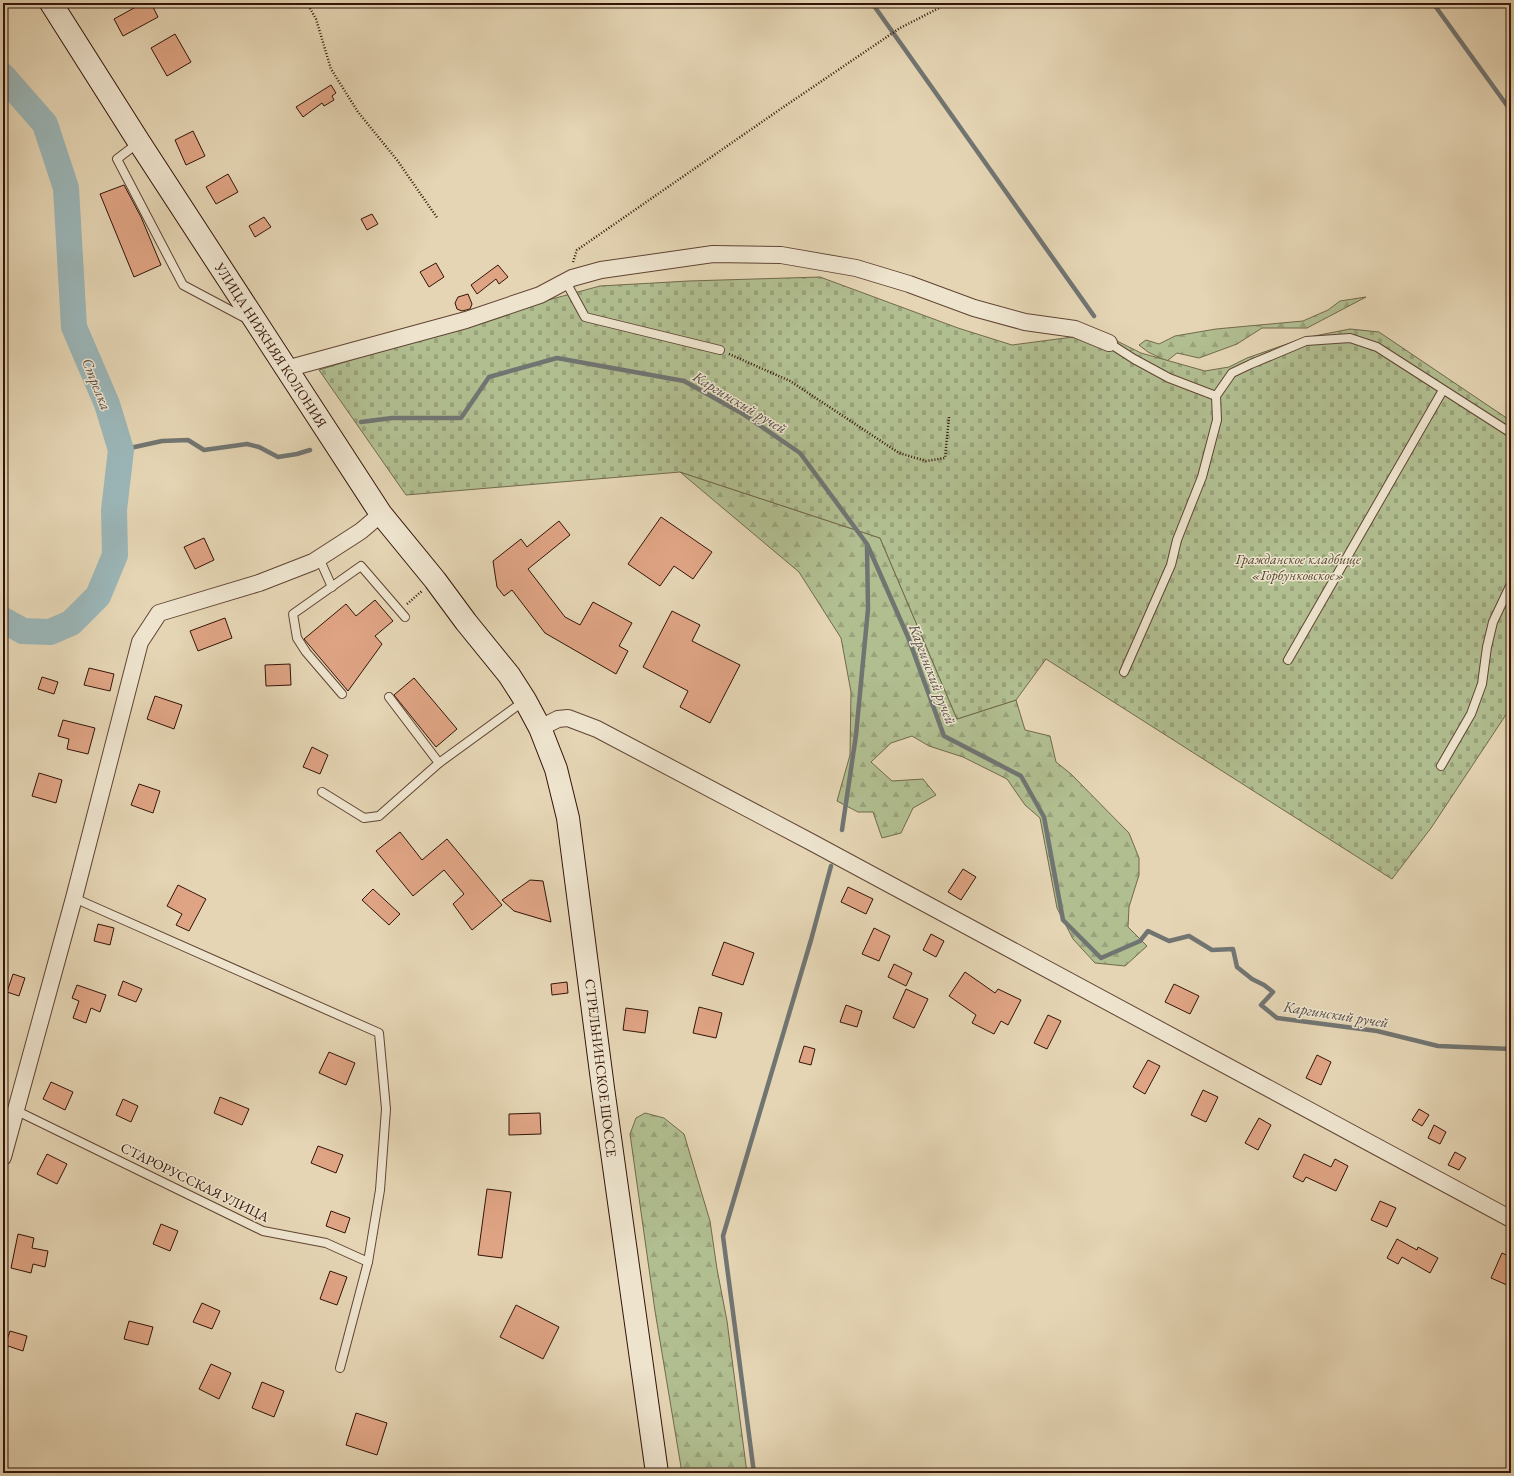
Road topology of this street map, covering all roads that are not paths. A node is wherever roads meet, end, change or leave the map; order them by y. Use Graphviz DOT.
graph roads {
  1 [pos="51,3"];
  2 [pos="139,142"];
  3 [pos="566,282"];
  4 [pos="258,325"];
  5 [pos="1109,343"];
  6 [pos="720,350"];
  7 [pos="286,369"];
  8 [pos="1443,390"];
  9 [pos="1216,396"];
  10 [pos="1511,433"];
  11 [pos="381,514"];
  12 [pos="319,558"];
  13 [pos="1511,584"];
  14 [pos="332,587"];
  15 [pos="403,613"];
  16 [pos="1288,660"];
  17 [pos="1124,672"];
  18 [pos="509,675"];
  19 [pos="342,694"];
  20 [pos="389,697"];
  21 [pos="525,700"];
  22 [pos="540,728"];
  23 [pos="439,763"];
  24 [pos="1442,766"];
  25 [pos="322,792"];
  26 [pos="74,898"];
  27 [pos="15,1110"];
  28 [pos="3,1157"];
  29 [pos="1511,1219"];
  30 [pos="368,1262"];
  31 [pos="340,1368"];
  32 [pos="657,1473"];
  1 -- 2 [label="main road, УЛИЦА НИЖНЯЯ КОЛОНИЯ"];
  2 -- 4 [label="main road, УЛИЦА НИЖНЯЯ КОЛОНИЯ"];
  2 -- 4 [label="lane"];
  3 -- 5 [label="street"];
  3 -- 6 [label="lane"];
  3 -- 7 [label="street"];
  4 -- 7 [label="main road, УЛИЦА НИЖНЯЯ КОЛОНИЯ"];
  5 -- 9 [label="lane"];
  7 -- 11 [label="main road, УЛИЦА НИЖНЯЯ КОЛОНИЯ"];
  8 -- 9 [label="lane"];
  8 -- 10 [label="lane"];
  8 -- 16 [label="lane"];
  9 -- 17 [label="lane"];
  11 -- 12 [label="street"];
  11 -- 18 [label="main road, УЛИЦА НИЖНЯЯ КОЛОНИЯ"];
  12 -- 14 [label="lane"];
  12 -- 26 [label="street"];
  13 -- 24 [label="lane"];
  14 -- 15 [label="lane"];
  14 -- 19 [label="lane"];
  18 -- 21 [label="main road, СТРЕЛЬНИНСКОЕ ШОССЕ"];
  20 -- 23 [label="lane"];
  21 -- 22 [label="main road, СТРЕЛЬНИНСКОЕ ШОССЕ"];
  21 -- 23 [label="lane"];
  22 -- 29 [label="street"];
  22 -- 32 [label="main road, СТРЕЛЬНИНСКОЕ ШОССЕ"];
  23 -- 25 [label="lane"];
  26 -- 27 [label="street"];
  26 -- 30 [label="lane"];
  27 -- 28 [label="street"];
  27 -- 30 [label="lane, СТАРОРУССКАЯ УЛИЦА"];
  30 -- 31 [label="lane"];
}
